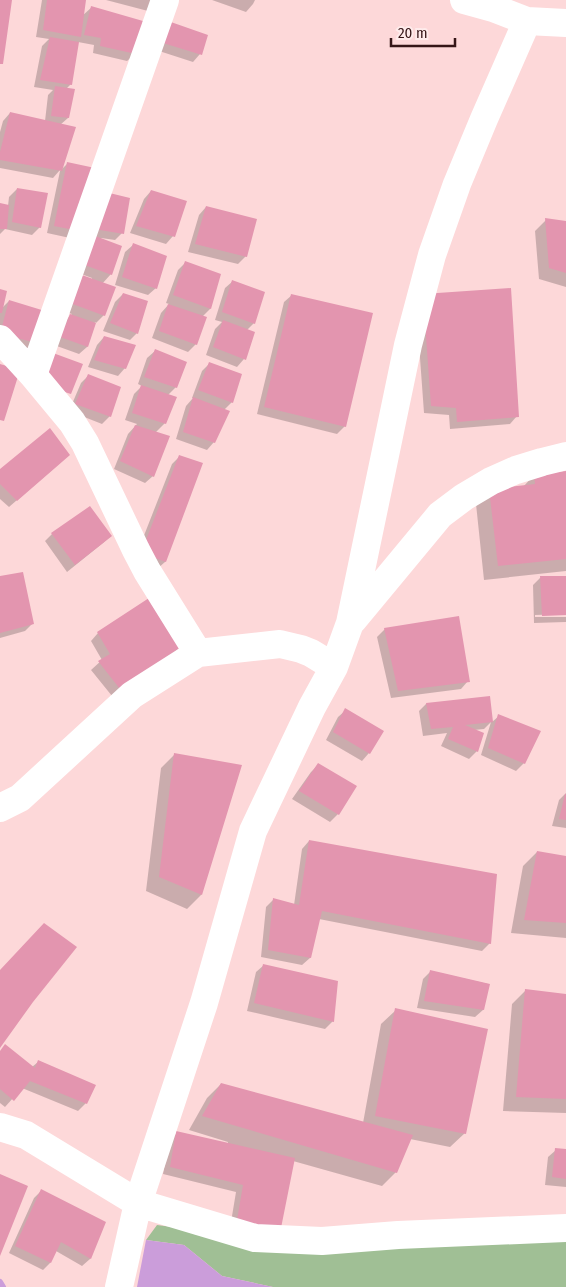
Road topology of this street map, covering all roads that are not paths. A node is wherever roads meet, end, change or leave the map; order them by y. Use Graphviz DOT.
graph roads {
  1 [pos="165,0"];
  2 [pos="464,0"];
  3 [pos="527,21"];
  4 [pos="566,23"];
  5 [pos="0,339"];
  6 [pos="33,375"];
  7 [pos="566,456"];
  8 [pos="350,624"];
  9 [pos="198,654"];
  10 [pos="334,667"];
  11 [pos="0,808"];
  12 [pos="0,1127"];
  13 [pos="138,1203"];
  14 [pos="566,1228"];
  15 [pos="119,1287"];
  1 -- 6 [label="street"];
  2 -- 3 [label="street"];
  3 -- 4 [label="street"];
  3 -- 8 [label="street"];
  5 -- 6 [label="street"];
  6 -- 9 [label="street"];
  7 -- 8 [label="street"];
  8 -- 10 [label="street"];
  9 -- 10 [label="street"];
  9 -- 11 [label="street"];
  10 -- 13 [label="street"];
  12 -- 13 [label="street"];
  13 -- 14 [label="street"];
  13 -- 15 [label="street"];
}
